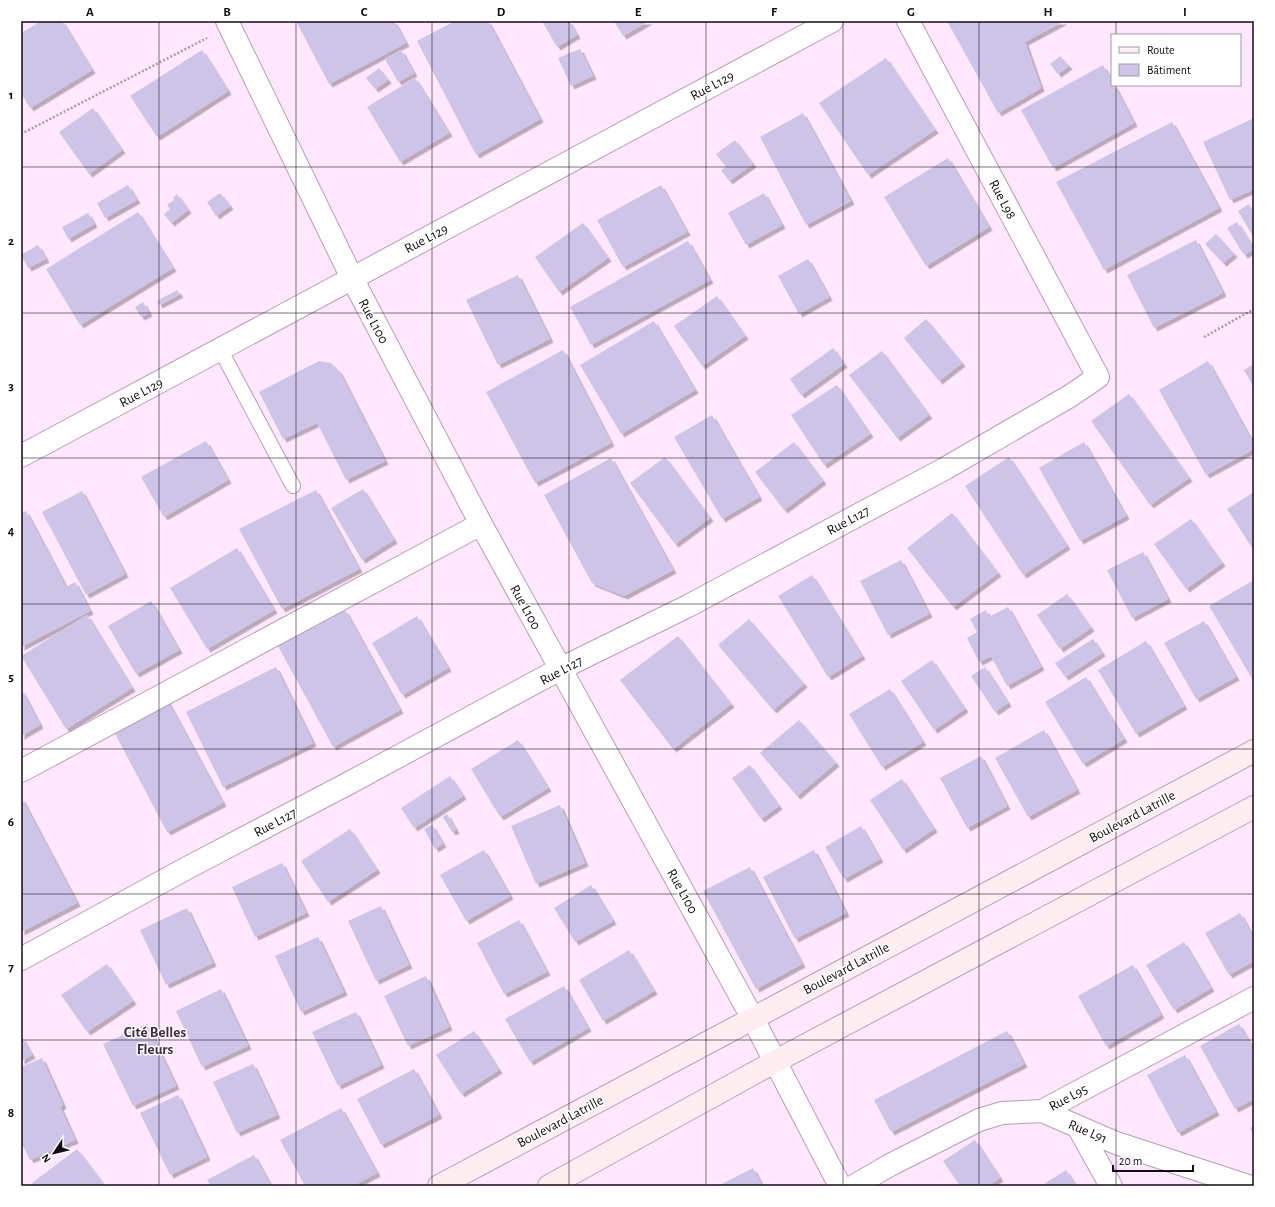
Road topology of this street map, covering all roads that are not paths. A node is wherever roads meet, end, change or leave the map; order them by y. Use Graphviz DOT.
graph roads {
  1 [pos="832,21"];
  2 [pos="908,21"];
  3 [pos="232,23"];
  4 [pos="352,278"];
  5 [pos="220,349"];
  6 [pos="1098,377"];
  7 [pos="21,456"];
  8 [pos="293,486"];
  9 [pos="481,524"];
  10 [pos="560,670"];
  11 [pos="1254,751"];
  12 [pos="21,771"];
  13 [pos="1254,807"];
  14 [pos="21,959"];
  15 [pos="1254,998"];
  16 [pos="753,1019"];
  17 [pos="776,1061"];
  18 [pos="1042,1111"];
  19 [pos="1078,1128"];
  20 [pos="439,1186"];
  21 [pos="549,1186"];
  22 [pos="840,1186"];
  23 [pos="854,1186"];
  24 [pos="1111,1186"];
  25 [pos="1248,1186"];
  1 -- 4 [label="street, Rue L129"];
  2 -- 6 [label="street, Rue L98"];
  3 -- 4 [label="street, Rue L100"];
  4 -- 5 [label="street, Rue L129"];
  4 -- 9 [label="street, Rue L100"];
  5 -- 7 [label="street, Rue L129"];
  5 -- 8 [label="lane"];
  6 -- 10 [label="street, Rue L127"];
  9 -- 10 [label="street, Rue L100"];
  9 -- 12 [label="street"];
  10 -- 14 [label="street, Rue L127"];
  10 -- 16 [label="street, Rue L100"];
  11 -- 16 [label="main road, Boulevard Latrille"];
  13 -- 17 [label="main road"];
  15 -- 18 [label="street, Rue L95"];
  16 -- 17 [label="street, Rue L100"];
  16 -- 20 [label="main road, Boulevard Latrille"];
  17 -- 21 [label="main road"];
  17 -- 22 [label="street, Rue L100"];
  18 -- 19 [label="street, Rue L91"];
  18 -- 23 [label="street, Rue L95"];
  19 -- 24 [label="street"];
  19 -- 25 [label="street, Rue L91"];
}
